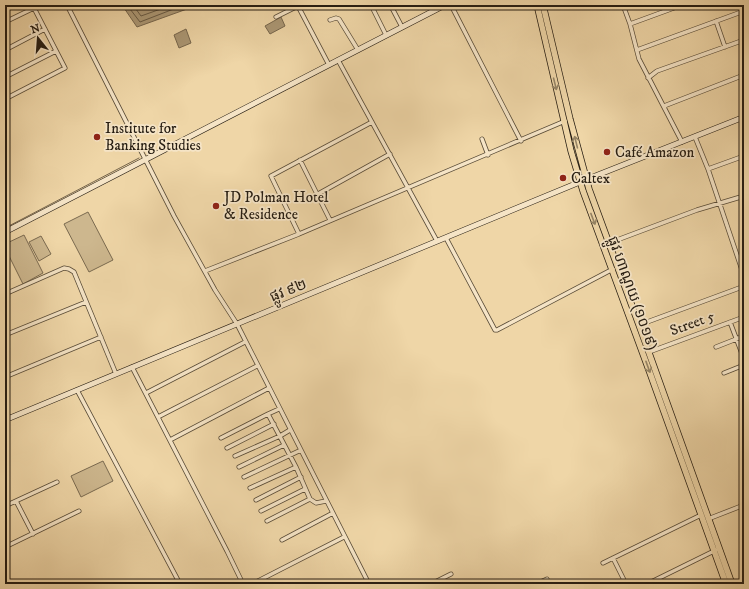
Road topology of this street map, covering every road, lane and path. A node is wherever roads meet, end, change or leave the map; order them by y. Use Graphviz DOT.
graph roads {
  1 [pos="67,5"];
  2 [pos="371,5"];
  3 [pos="445,5"];
  4 [pos="451,5"];
  5 [pos="537,5"];
  6 [pos="542,5"];
  7 [pos="623,5"];
  8 [pos="682,5"];
  9 [pos="392,8"];
  10 [pos="744,11"];
  11 [pos="276,17"];
  12 [pos="330,20"];
  13 [pos="716,21"];
  14 [pos="5,22"];
  15 [pos="630,24"];
  16 [pos="402,27"];
  17 [pos="45,30"];
  18 [pos="386,35"];
  19 [pos="744,40"];
  20 [pos="725,47"];
  21 [pos="5,50"];
  22 [pos="358,50"];
  23 [pos="637,50"];
  24 [pos="56,51"];
  25 [pos="338,60"];
  26 [pos="329,65"];
  27 [pos="744,75"];
  28 [pos="5,77"];
  29 [pos="648,78"];
  30 [pos="5,99"];
  31 [pos="664,106"];
  32 [pos="744,117"];
  33 [pos="567,120"];
  34 [pos="372,122"];
  35 [pos="695,136"];
  36 [pos="482,139"];
  37 [pos="521,141"];
  38 [pos="682,142"];
  39 [pos="390,154"];
  40 [pos="488,155"];
  41 [pos="744,156"];
  42 [pos="146,159"];
  43 [pos="300,160"];
  44 [pos="708,169"];
  45 [pos="583,181"];
  46 [pos="408,187"];
  47 [pos="318,194"];
  48 [pos="744,196"];
  49 [pos="719,204"];
  50 [pos="330,220"];
  51 [pos="5,232"];
  52 [pos="299,234"];
  53 [pos="446,238"];
  54 [pos="437,241"];
  55 [pos="609,243"];
  56 [pos="615,268"];
  57 [pos="205,271"];
  58 [pos="744,276"];
  59 [pos="742,287"];
  60 [pos="5,294"];
  61 [pos="86,302"];
  62 [pos="744,317"];
  63 [pos="730,322"];
  64 [pos="236,324"];
  65 [pos="639,325"];
  66 [pos="5,335"];
  67 [pos="744,336"];
  68 [pos="100,337"];
  69 [pos="736,339"];
  70 [pos="245,342"];
  71 [pos="716,347"];
  72 [pos="649,352"];
  73 [pos="744,359"];
  74 [pos="744,365"];
  75 [pos="257,366"];
  76 [pos="132,367"];
  77 [pos="724,373"];
  78 [pos="116,374"];
  79 [pos="5,376"];
  80 [pos="269,388"];
  81 [pos="77,390"];
  82 [pos="146,393"];
  83 [pos="5,408"];
  84 [pos="279,409"];
  85 [pos="268,414"];
  86 [pos="158,417"];
  87 [pos="7,419"];
  88 [pos="274,424"];
  89 [pos="290,430"];
  90 [pos="280,436"];
  91 [pos="222,438"];
  92 [pos="170,440"];
  93 [pos="284,445"];
  94 [pos="227,448"];
  95 [pos="300,450"];
  96 [pos="235,456"];
  97 [pos="290,456"];
  98 [pos="239,467"];
  99 [pos="296,467"];
  100 [pos="244,477"];
  101 [pos="301,477"];
  102 [pos="57,482"];
  103 [pos="250,488"];
  104 [pos="305,489"];
  105 [pos="310,499"];
  106 [pos="256,500"];
  107 [pos="16,501"];
  108 [pos="326,501"];
  109 [pos="744,505"];
  110 [pos="5,506"];
  111 [pos="79,511"];
  112 [pos="261,511"];
  113 [pos="333,513"];
  114 [pos="701,515"];
  115 [pos="708,519"];
  116 [pos="267,521"];
  117 [pos="33,534"];
  118 [pos="344,537"];
  119 [pos="282,540"];
  120 [pos="5,547"];
  121 [pos="716,550"];
  122 [pos="613,558"];
  123 [pos="603,563"];
  124 [pos="452,574"];
  125 [pos="548,579"];
  126 [pos="180,584"];
  127 [pos="243,584"];
  128 [pos="252,584"];
  129 [pos="369,584"];
  130 [pos="431,584"];
  131 [pos="536,584"];
  132 [pos="626,584"];
  133 [pos="647,584"];
  134 [pos="726,584"];
  135 [pos="732,584"];
  1 -- 42 [label="street"];
  2 -- 18 [label="street"];
  3 -- 16 [label="main road"];
  4 -- 37 [label="street"];
  5 -- 33 [label="main road, ផ្លូវ ហាណូយ (១០១៩), one-way"];
  6 -- 33 [label="main road, ផ្លូវ ហាណូយ (១០១៩)"];
  7 -- 15 [label="street"];
  8 -- 15 [label="street"];
  9 -- 16 [label="street"];
  10 -- 13 [label="street"];
  11 -- 26 [label="street"];
  12 -- 22 [label="street"];
  13 -- 20 [label="street"];
  13 -- 23 [label="street"];
  14 -- 17 [label="street"];
  15 -- 23 [label="street"];
  16 -- 18 [label="main road"];
  17 -- 21 [label="street"];
  17 -- 24 [label="street"];
  18 -- 22 [label="main road"];
  19 -- 20 [label="street"];
  20 -- 29 [label="street"];
  22 -- 25 [label="main road"];
  23 -- 29 [label="street"];
  24 -- 28 [label="street"];
  24 -- 30 [label="street"];
  25 -- 26 [label="main road"];
  25 -- 34 [label="street"];
  26 -- 42 [label="main road"];
  27 -- 31 [label="street"];
  29 -- 31 [label="street"];
  31 -- 38 [label="street"];
  32 -- 35 [label="main road, ផ្លូវ ៩២"];
  33 -- 37 [label="street"];
  33 -- 45 [label="main road, ផ្លូវ ហាណូយ (១០១៩)"];
  34 -- 39 [label="street"];
  34 -- 43 [label="street"];
  35 -- 38 [label="main road, ផ្លូវ ៩២"];
  35 -- 44 [label="street"];
  36 -- 40 [label="street"];
  37 -- 40 [label="street"];
  38 -- 45 [label="main road, ផ្លូវ ៩២"];
  39 -- 46 [label="street"];
  39 -- 47 [label="street"];
  40 -- 46 [label="street"];
  41 -- 44 [label="street"];
  42 -- 51 [label="main road"];
  42 -- 57 [label="street"];
  43 -- 47 [label="street"];
  43 -- 52 [label="street"];
  44 -- 49 [label="street"];
  45 -- 53 [label="main road, ផ្លូវ ៩២"];
  45 -- 55 [label="main road, ផ្លូវ ហាណូយ (១០១៩)"];
  45 -- 56 [label="main road, ផ្លូវ ហាណូយ (១០១៩), one-way"];
  46 -- 50 [label="street"];
  46 -- 54 [label="street"];
  47 -- 50 [label="street"];
  48 -- 49 [label="street"];
  49 -- 55 [label="street"];
  49 -- 58 [label="street"];
  50 -- 52 [label="street"];
  52 -- 57 [label="street"];
  53 -- 54 [label="main road, ផ្លូវ ៩២"];
  53 -- 56 [label="street"];
  54 -- 64 [label="main road, ផ្លូវ ៩២"];
  55 -- 56 [label="main road, ផ្លូវ ហាណូយ (១០១៩)"];
  56 -- 65 [label="main road, ផ្លូវ ហាណូយ (១០១៩)"];
  56 -- 114 [label="main road, ផ្លូវ ហាណូយ (១០១៩), one-way"];
  57 -- 64 [label="street"];
  59 -- 65 [label="street"];
  60 -- 61 [label="street"];
  61 -- 66 [label="street"];
  61 -- 68 [label="street"];
  62 -- 63 [label="street, Street 5"];
  63 -- 69 [label="street"];
  63 -- 72 [label="street, Street 5"];
  64 -- 70 [label="street"];
  64 -- 76 [label="main road, ផ្លូវ ៩២"];
  65 -- 72 [label="main road, ផ្លូវ ហាណូយ (១០១៩)"];
  67 -- 69 [label="street"];
  68 -- 78 [label="street"];
  68 -- 79 [label="street"];
  69 -- 71 [label="street"];
  69 -- 73 [label="street"];
  70 -- 75 [label="street"];
  70 -- 82 [label="street"];
  72 -- 115 [label="main road, ផ្លូវ ហាណូយ (១០១៩)"];
  74 -- 77 [label="street"];
  75 -- 80 [label="street"];
  75 -- 86 [label="street"];
  76 -- 78 [label="main road, ផ្លូវ ៩២"];
  76 -- 82 [label="street"];
  78 -- 81 [label="main road, ផ្លូវ ៩២"];
  80 -- 84 [label="street"];
  80 -- 92 [label="street"];
  81 -- 87 [label="main road, ផ្លូវ ៩២"];
  81 -- 126 [label="street"];
  82 -- 86 [label="street"];
  83 -- 87 [label="street"];
  84 -- 85 [label="street"];
  84 -- 89 [label="street"];
  85 -- 88 [label="street"];
  85 -- 91 [label="street"];
  86 -- 92 [label="street"];
  88 -- 90 [label="street"];
  88 -- 94 [label="street"];
  89 -- 90 [label="street"];
  89 -- 95 [label="street"];
  90 -- 93 [label="street"];
  90 -- 96 [label="street"];
  92 -- 127 [label="street"];
  93 -- 97 [label="street"];
  93 -- 98 [label="street"];
  95 -- 97 [label="street"];
  95 -- 108 [label="street"];
  97 -- 99 [label="street"];
  97 -- 100 [label="street"];
  99 -- 101 [label="street"];
  99 -- 103 [label="street"];
  101 -- 104 [label="street"];
  101 -- 106 [label="street"];
  102 -- 107 [label="street"];
  104 -- 105 [label="street"];
  104 -- 112 [label="street"];
  105 -- 108 [label="street"];
  105 -- 116 [label="street"];
  107 -- 110 [label="street"];
  107 -- 117 [label="street"];
  108 -- 113 [label="street"];
  109 -- 115 [label="street"];
  111 -- 117 [label="street"];
  113 -- 118 [label="street"];
  113 -- 119 [label="street"];
  114 -- 121 [label="main road, ផ្លូវ ហាណូយ (១០១៩)"];
  114 -- 122 [label="street"];
  115 -- 121 [label="main road, ផ្លូវ ហាណូយ (១០១៩)"];
  117 -- 120 [label="street"];
  118 -- 128 [label="street"];
  118 -- 129 [label="street"];
  121 -- 133 [label="street"];
  121 -- 134 [label="main road, ផ្លូវ ហាណូយ (១០១៩)"];
  121 -- 135 [label="main road, ផ្លូវ ហាណូយ (១០១៩)"];
  122 -- 123 [label="street"];
  122 -- 132 [label="street"];
  124 -- 130 [label="street"];
  125 -- 131 [label="street"];
}
